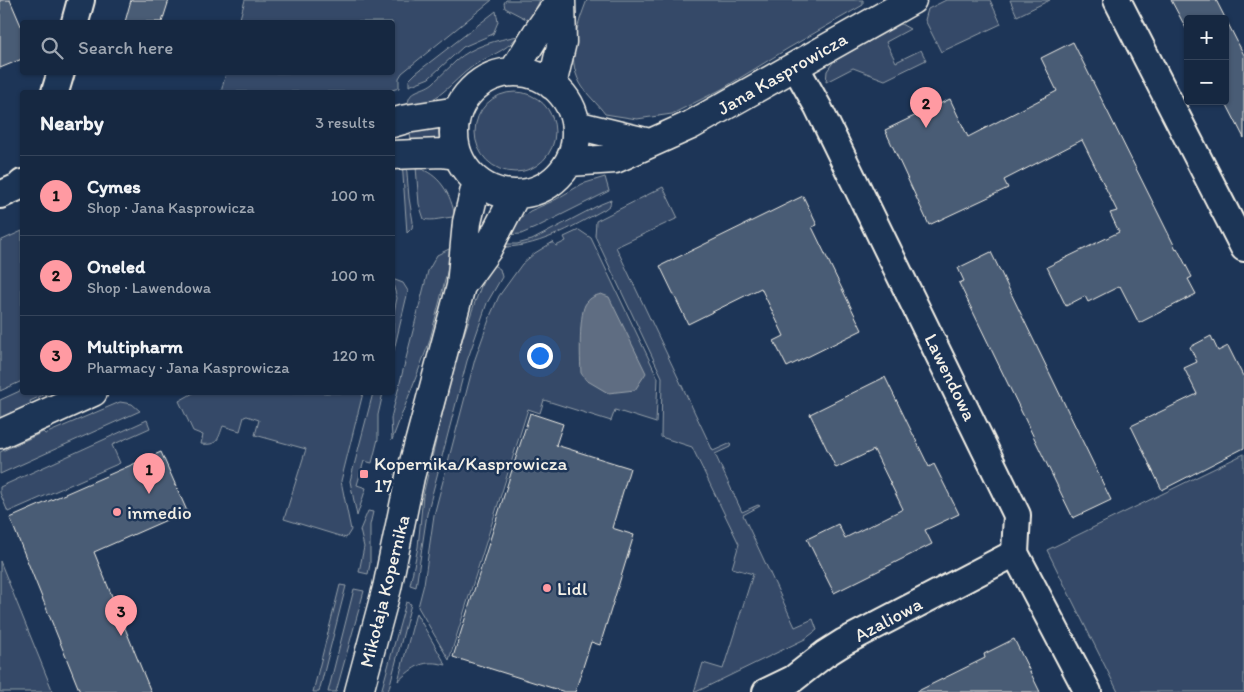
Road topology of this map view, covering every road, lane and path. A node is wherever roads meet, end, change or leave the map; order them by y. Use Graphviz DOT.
graph roads {
  1 [pos="81,0"];
  2 [pos="560,0"];
  3 [pos="912,0"];
  4 [pos="1117,0"];
  5 [pos="75,20"];
  6 [pos="795,66"];
  7 [pos="513,72"];
  8 [pos="59,75"];
  9 [pos="552,85"];
  10 [pos="56,90"];
  11 [pos="458,112"];
  12 [pos="395,122"];
  13 [pos="576,125"];
  14 [pos="650,143"];
  15 [pos="395,155"];
  16 [pos="458,155"];
  17 [pos="569,162"];
  18 [pos="478,181"];
  19 [pos="20,185"];
  20 [pos="516,194"];
  21 [pos="0,195"];
  22 [pos="1244,248"];
  23 [pos="461,286"];
  24 [pos="86,395"];
  25 [pos="0,434"];
  26 [pos="1015,553"];
  27 [pos="359,692"];
  28 [pos="766,692"];
  29 [pos="1088,692"];
  1 -- 5 [label="street"];
  2 -- 7 [label="street"];
  2 -- 9 [label="street"];
  3 -- 6 [label="street, Jana Kasprowicza"];
  4 -- 22 [label="street"];
  6 -- 14 [label="street, Jana Kasprowicza"];
  6 -- 26 [label="street, Lawendowa"];
  7 -- 9 [label="street"];
  7 -- 11 [label="street"];
  8 -- 10 [label="street"];
  9 -- 13 [label="street"];
  11 -- 12 [label="street"];
  11 -- 16 [label="street"];
  13 -- 14 [label="street"];
  13 -- 17 [label="street"];
  14 -- 17 [label="street, Jana Kasprowicza"];
  15 -- 16 [label="street"];
  16 -- 18 [label="street"];
  17 -- 20 [label="street"];
  18 -- 20 [label="street"];
  18 -- 23 [label="street, Mikołaja Kopernika"];
  19 -- 21 [label="street"];
  20 -- 23 [label="street, Mikołaja Kopernika"];
  23 -- 27 [label="street, Mikołaja Kopernika"];
  24 -- 25 [label="street"];
  26 -- 28 [label="street, Azaliowa"];
  26 -- 29 [label="street"];
}
